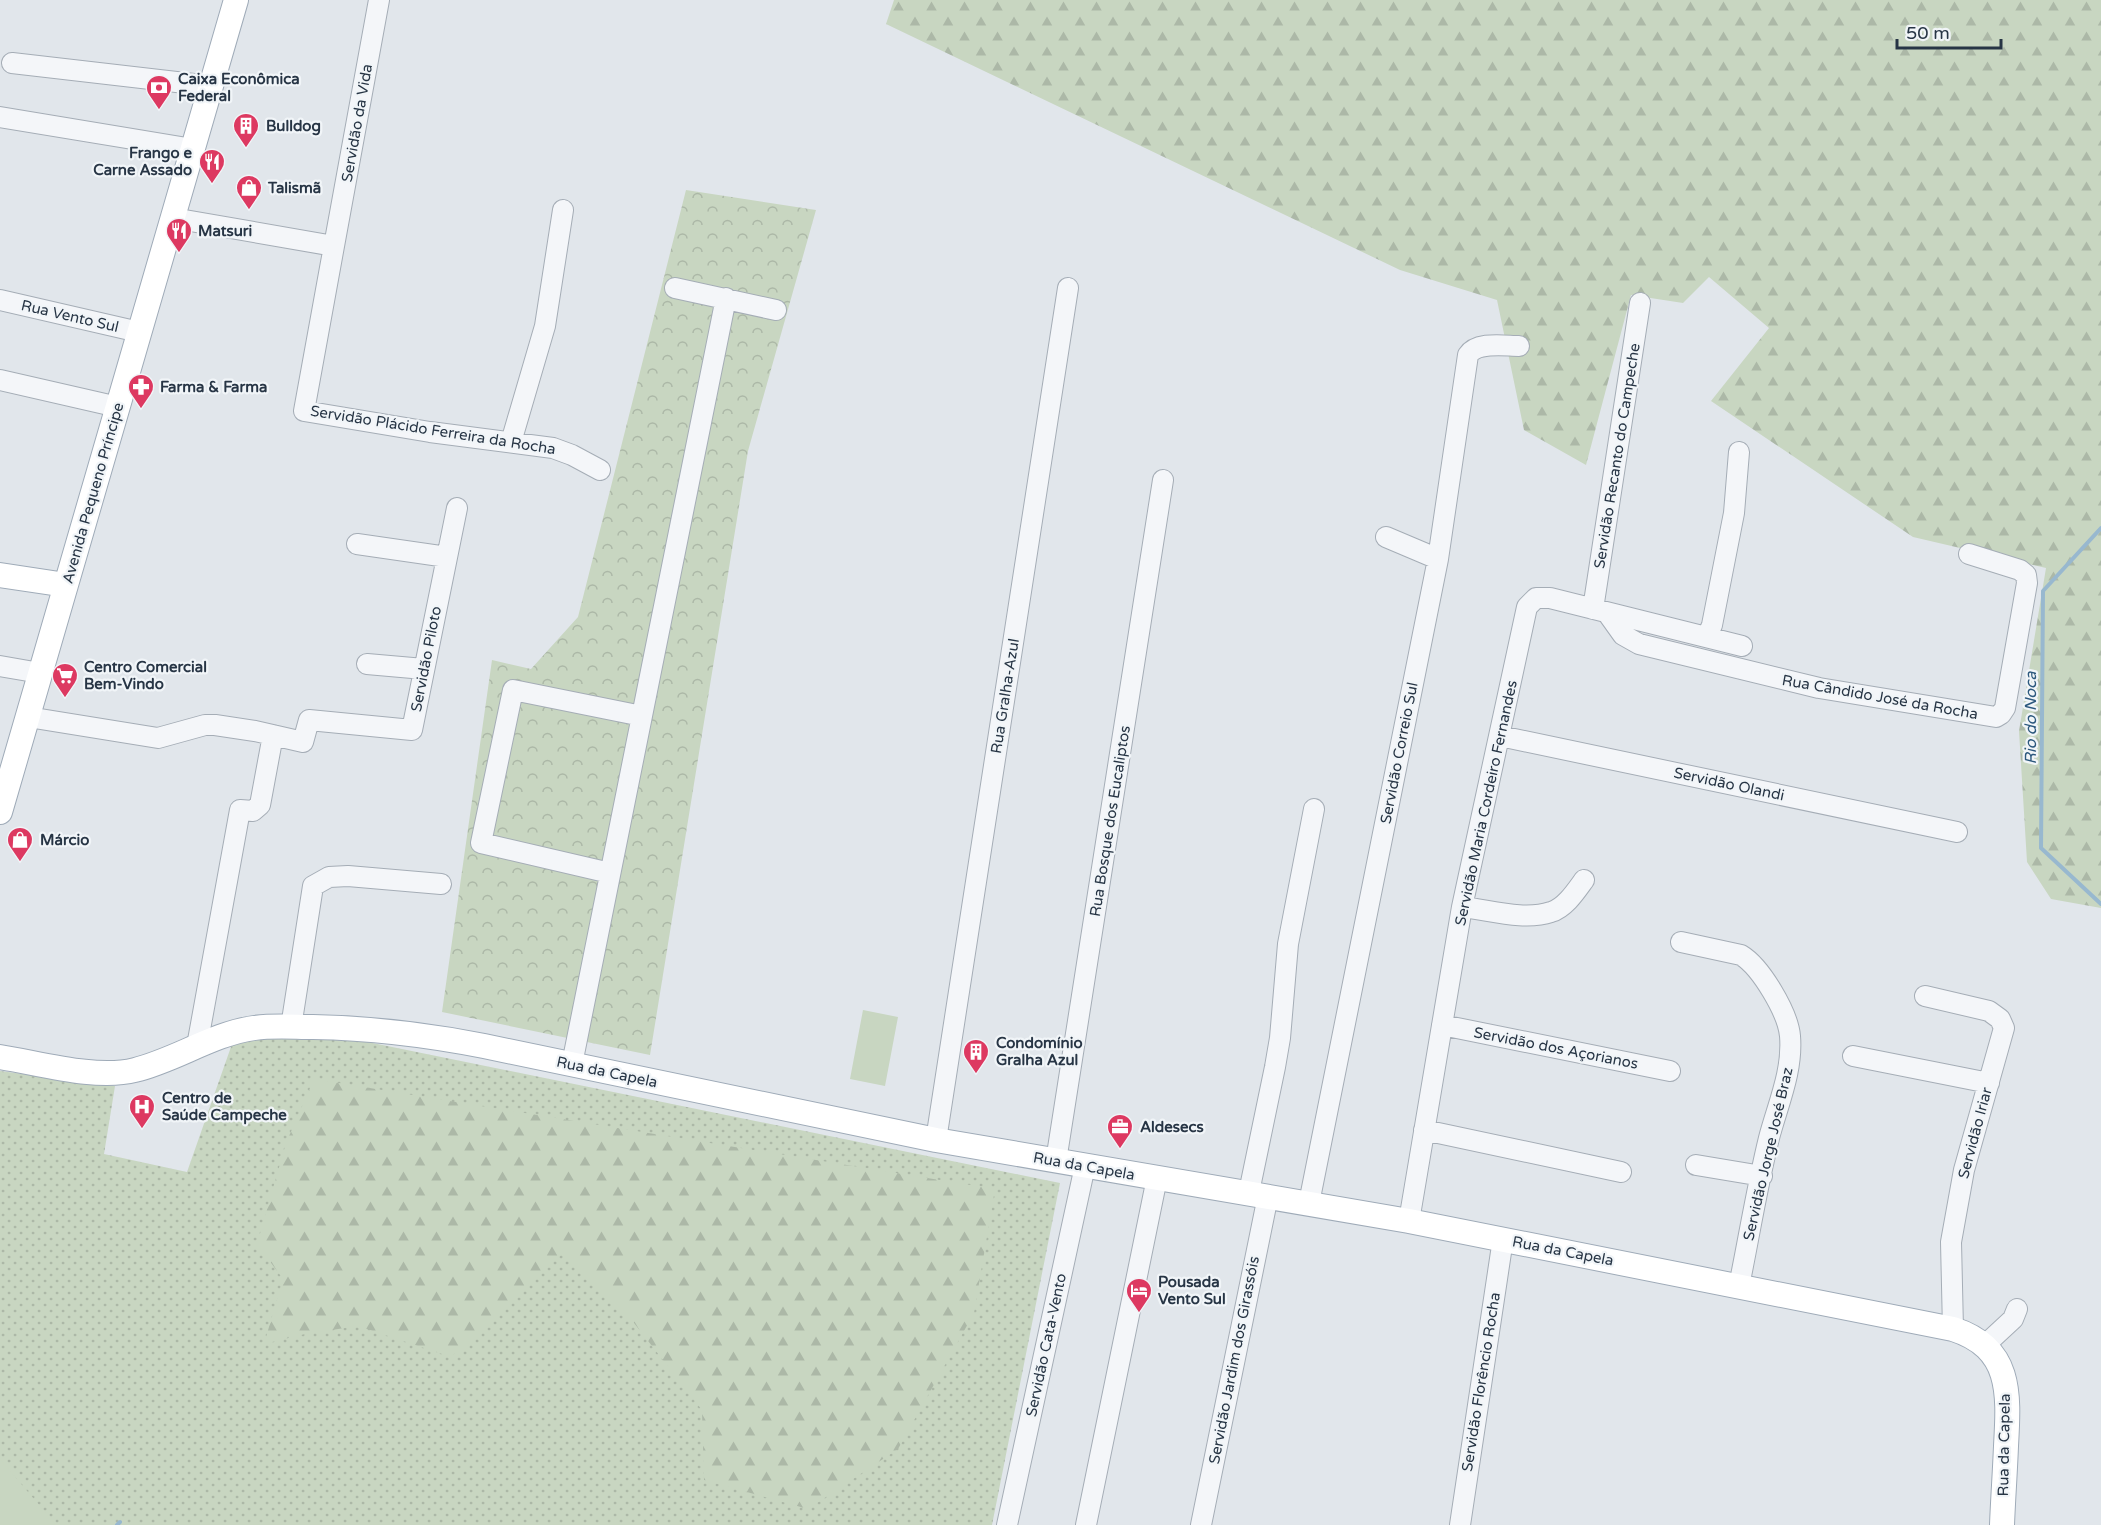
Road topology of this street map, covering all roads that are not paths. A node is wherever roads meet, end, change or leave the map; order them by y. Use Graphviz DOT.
graph roads {
  1 [pos="236,0"];
  2 [pos="380,0"];
  3 [pos="12,63"];
  4 [pos="211,86"];
  5 [pos="0,117"];
  6 [pos="193,149"];
  7 [pos="563,210"];
  8 [pos="172,218"];
  9 [pos="334,246"];
  10 [pos="675,288"];
  11 [pos="1068,288"];
  12 [pos="726,298"];
  13 [pos="0,300"];
  14 [pos="1640,303"];
  15 [pos="776,310"];
  16 [pos="139,332"];
  17 [pos="1519,346"];
  18 [pos="0,380"];
  19 [pos="118,407"];
  20 [pos="512,442"];
  21 [pos="1738,452"];
  22 [pos="600,470"];
  23 [pos="1163,480"];
  24 [pos="457,508"];
  25 [pos="1386,537"];
  26 [pos="357,544"];
  27 [pos="1969,554"];
  28 [pos="447,557"];
  29 [pos="1438,559"];
  30 [pos="0,575"];
  31 [pos="66,585"];
  32 [pos="1601,611"];
  33 [pos="1707,637"];
  34 [pos="1742,646"];
  35 [pos="367,664"];
  36 [pos="0,666"];
  37 [pos="424,669"];
  38 [pos="40,673"];
  39 [pos="642,716"];
  40 [pos="28,717"];
  41 [pos="273,735"];
  42 [pos="1500,736"];
  43 [pos="1,804"];
  44 [pos="1314,809"];
  45 [pos="1957,832"];
  46 [pos="610,873"];
  47 [pos="1584,879"];
  48 [pos="441,884"];
  49 [pos="1462,907"];
  50 [pos="1681,942"];
  51 [pos="1925,996"];
  52 [pos="1442,1025"];
  53 [pos="291,1027"];
  54 [pos="197,1046"];
  55 [pos="1853,1056"];
  56 [pos="0,1057"];
  57 [pos="572,1064"];
  58 [pos="1670,1071"];
  59 [pos="1989,1083"];
  60 [pos="1424,1130"];
  61 [pos="936,1140"];
  62 [pos="1056,1161"];
  63 [pos="1085,1166"];
  64 [pos="1696,1166"];
  65 [pos="1621,1172"];
  66 [pos="1762,1176"];
  67 [pos="1157,1178"];
  68 [pos="1258,1194"];
  69 [pos="1310,1203"];
  70 [pos="1409,1221"];
  71 [pos="1503,1239"];
  72 [pos="1739,1286"];
  73 [pos="2017,1309"];
  74 [pos="1953,1329"];
  75 [pos="1985,1345"];
  76 [pos="1007,1525"];
  77 [pos="1086,1525"];
  78 [pos="1201,1525"];
  79 [pos="1460,1525"];
  80 [pos="2002,1525"];
  1 -- 4 [label="main road, Avenida Pequeno Príncipe"];
  2 -- 9 [label="street, Servidão da Vida"];
  3 -- 4 [label="street"];
  4 -- 6 [label="main road, Avenida Pequeno Príncipe"];
  5 -- 6 [label="street"];
  6 -- 8 [label="main road, Avenida Pequeno Príncipe"];
  7 -- 20 [label="street"];
  8 -- 9 [label="street"];
  8 -- 16 [label="main road, Avenida Pequeno Príncipe"];
  9 -- 20 [label="street, Servidão Plácido Ferreira da Rocha"];
  10 -- 12 [label="street"];
  11 -- 61 [label="street, Rua Gralha-Azul"];
  12 -- 15 [label="street"];
  12 -- 39 [label="street"];
  13 -- 16 [label="street, Rua Vento Sul"];
  14 -- 32 [label="street, Servidão Recanto do Campeche"];
  16 -- 19 [label="main road, Avenida Pequeno Príncipe"];
  17 -- 29 [label="street, Servidão Correio Sul"];
  18 -- 19 [label="street"];
  19 -- 31 [label="main road, Avenida Pequeno Príncipe"];
  20 -- 22 [label="street, Servidão Plácido Ferreira da Rocha"];
  21 -- 33 [label="street"];
  23 -- 62 [label="street, Rua Bosque dos Eucaliptos"];
  24 -- 28 [label="street, Servidão Piloto"];
  25 -- 29 [label="street"];
  26 -- 28 [label="street"];
  27 -- 32 [label="street, Rua Cândido José da Rocha"];
  28 -- 37 [label="street, Servidão Piloto"];
  29 -- 69 [label="street, Servidão Correio Sul"];
  30 -- 31 [label="main road"];
  31 -- 38 [label="main road, Avenida Pequeno Príncipe"];
  32 -- 33 [label="street, Servidão Maria Cordeiro Fernandes"];
  32 -- 42 [label="street, Servidão Maria Cordeiro Fernandes"];
  33 -- 34 [label="street, Servidão Maria Cordeiro Fernandes"];
  35 -- 37 [label="street"];
  36 -- 38 [label="street"];
  37 -- 41 [label="street, Servidão Piloto"];
  38 -- 40 [label="main road, Avenida Pequeno Príncipe"];
  39 -- 46 [label="street"];
  39 -- 46 [label="street"];
  40 -- 41 [label="street, Servidão Piloto"];
  40 -- 43 [label="main road, Avenida Pequeno Príncipe"];
  41 -- 54 [label="street"];
  42 -- 45 [label="street, Servidão Olandi"];
  42 -- 49 [label="street, Servidão Maria Cordeiro Fernandes"];
  44 -- 68 [label="street, Servidão Jardim dos Girassóis"];
  46 -- 57 [label="street"];
  47 -- 49 [label="street"];
  48 -- 53 [label="street"];
  49 -- 52 [label="street, Servidão Maria Cordeiro Fernandes"];
  50 -- 66 [label="street, Servidão Jorge José Braz"];
  51 -- 59 [label="street, Servidão Iriar"];
  52 -- 58 [label="street, Servidão dos Açorianos"];
  52 -- 60 [label="street, Servidão Maria Cordeiro Fernandes"];
  53 -- 54 [label="main road, Rua da Capela"];
  53 -- 57 [label="main road, Rua da Capela"];
  54 -- 56 [label="main road, Rua da Capela"];
  55 -- 59 [label="street"];
  57 -- 61 [label="main road, Rua da Capela"];
  59 -- 74 [label="street, Servidão Iriar"];
  60 -- 65 [label="street"];
  60 -- 70 [label="street, Servidão Maria Cordeiro Fernandes"];
  61 -- 62 [label="main road, Rua da Capela"];
  62 -- 63 [label="main road, Rua da Capela"];
  63 -- 67 [label="main road, Rua da Capela"];
  63 -- 76 [label="street, Servidão Cata-Vento"];
  64 -- 66 [label="street"];
  66 -- 72 [label="street, Servidão Jorge José Braz"];
  67 -- 68 [label="main road, Rua da Capela"];
  67 -- 77 [label="street"];
  68 -- 69 [label="main road, Rua da Capela"];
  68 -- 78 [label="street, Servidão Jardim dos Girassóis"];
  69 -- 70 [label="main road, Rua da Capela"];
  70 -- 71 [label="main road, Rua da Capela"];
  71 -- 72 [label="main road, Rua da Capela"];
  71 -- 79 [label="street, Servidão Florêncio Rocha"];
  72 -- 74 [label="main road, Rua da Capela"];
  73 -- 75 [label="street"];
  74 -- 75 [label="main road, Rua da Capela"];
  75 -- 80 [label="main road, Rua da Capela"];
}
